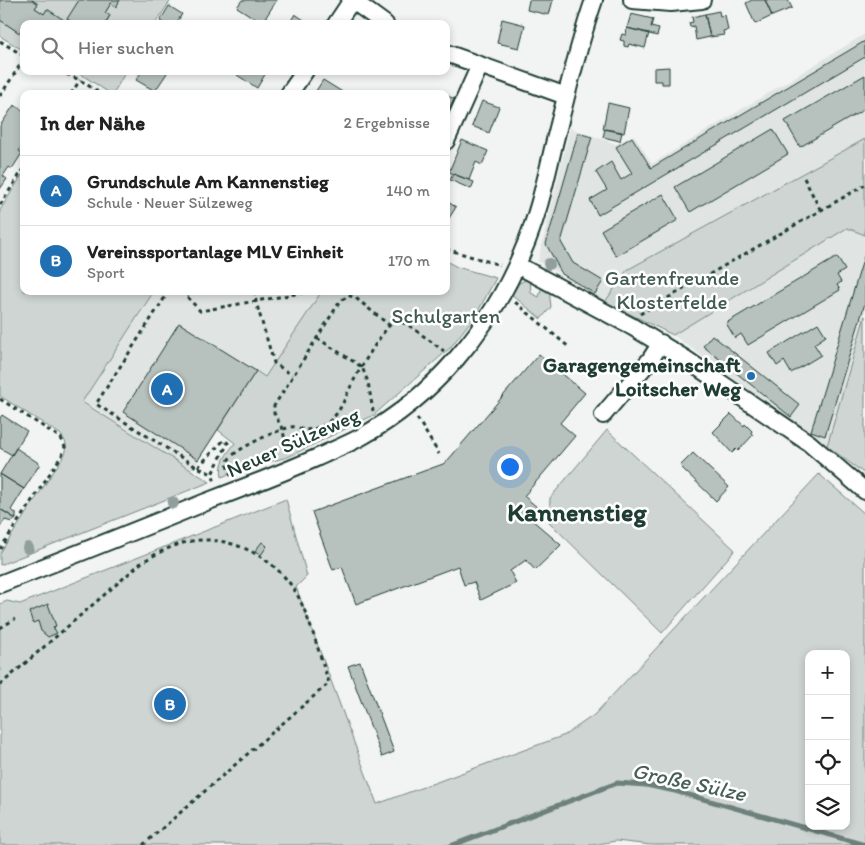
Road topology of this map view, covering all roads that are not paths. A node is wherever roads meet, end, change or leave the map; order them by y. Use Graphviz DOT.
graph roads {
  1 [pos="594,0"];
  2 [pos="632,0"];
  3 [pos="702,0"];
  4 [pos="367,5"];
  5 [pos="339,20"];
  6 [pos="381,20"];
  7 [pos="450,54"];
  8 [pos="480,65"];
  9 [pos="302,75"];
  10 [pos="292,90"];
  11 [pos="566,96"];
  12 [pos="450,132"];
  13 [pos="517,265"];
  14 [pos="661,343"];
  15 [pos="603,416"];
  16 [pos="865,491"];
  17 [pos="0,584"];
  1 -- 11 [label="street, Neuer Sülzeweg"];
  2 -- 3 [label="street"];
  4 -- 5 [label="street"];
  4 -- 6 [label="street"];
  7 -- 8 [label="street"];
  8 -- 11 [label="street"];
  8 -- 12 [label="street"];
  9 -- 10 [label="street"];
  11 -- 13 [label="street, Neuer Sülzeweg"];
  13 -- 14 [label="street"];
  13 -- 17 [label="street, Neuer Sülzeweg"];
  14 -- 15 [label="street"];
  14 -- 16 [label="street"];
}
